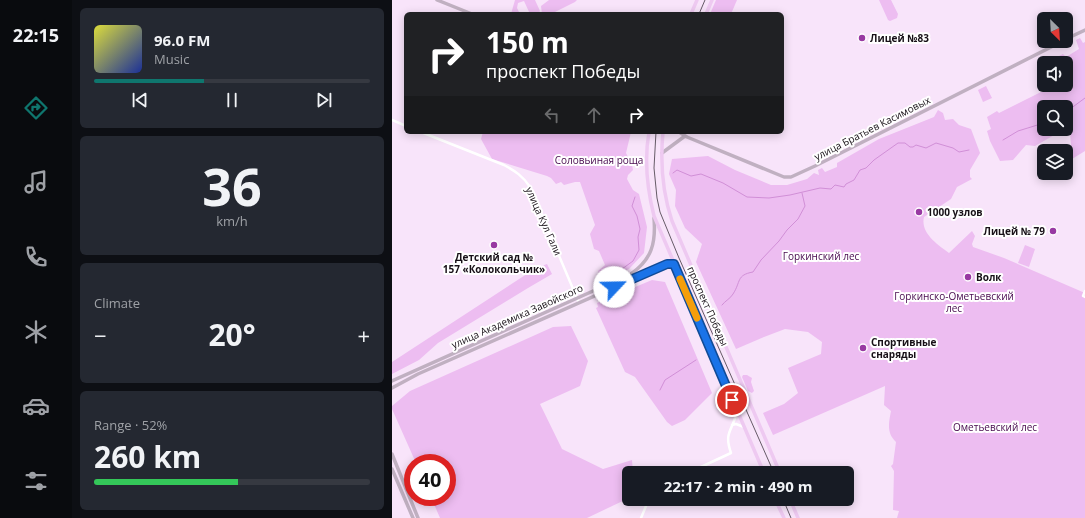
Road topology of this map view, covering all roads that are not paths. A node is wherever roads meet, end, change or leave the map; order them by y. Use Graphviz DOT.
graph roads {
  1 [pos="437,0"];
  2 [pos="697,0"];
  3 [pos="712,0"];
  4 [pos="467,12"];
  5 [pos="692,12"];
  6 [pos="707,12"];
  7 [pos="1085,30"];
  8 [pos="1073,36"];
  9 [pos="1049,48"];
  10 [pos="392,120"];
  11 [pos="404,125"];
  12 [pos="426,134"];
  13 [pos="648,134"];
  14 [pos="664,134"];
  15 [pos="682,134"];
  16 [pos="685,136"];
  17 [pos="662,153"];
  18 [pos="654,216"];
  19 [pos="674,264"];
  20 [pos="1085,291"];
  21 [pos="1085,297"];
  22 [pos="578,298"];
  23 [pos="580,302"];
  24 [pos="399,377"];
  25 [pos="392,381"];
  26 [pos="401,383"];
  27 [pos="392,388"];
  28 [pos="737,410"];
  29 [pos="731,426"];
  30 [pos="744,427"];
  31 [pos="392,454"];
  32 [pos="703,466"];
  33 [pos="761,466"];
  34 [pos="777,466"];
  35 [pos="392,469"];
  36 [pos="646,506"];
  37 [pos="778,506"];
  38 [pos="793,506"];
  39 [pos="413,518"];
  40 [pos="418,518"];
  41 [pos="641,518"];
  42 [pos="784,518"];
  43 [pos="798,518"];
  1 -- 4 [label="street"];
  2 -- 5 [label="main road"];
  3 -- 6 [label="main road"];
  7 -- 8 [label="street"];
  9 -- 16 [label="street, улица Братьев Касимовых"];
  10 -- 11 [label="street"];
  12 -- 22 [label="street, улица Кул Гали"];
  13 -- 18 [label="main road, проспект Победы"];
  14 -- 17 [label="main road, проспект Победы"];
  15 -- 16 [label="street, улица Братьев Касимовых"];
  16 -- 17 [label="street"];
  17 -- 34 [label="main road, проспект Победы"];
  18 -- 19 [label="main road, проспект Победы"];
  18 -- 22 [label="street, улица Академика Завойского"];
  19 -- 23 [label="street, улица Академика Завойского"];
  19 -- 28 [label="main road, проспект Победы"];
  20 -- 21 [label="street"];
  22 -- 23 [label="street, улица Кул Гали"];
  22 -- 24 [label="street, улица Академика Завойского"];
  23 -- 26 [label="street, улица Академика Завойского"];
  24 -- 25 [label="street, улица Академика Завойского"];
  24 -- 26 [label="street"];
  26 -- 27 [label="street, улица Академика Завойского"];
  28 -- 29 [label="street"];
  28 -- 30 [label="main road, проспект Победы"];
  29 -- 30 [label="street"];
  29 -- 32 [label="street"];
  30 -- 33 [label="main road, проспект Победы"];
  31 -- 40 [label="street"];
  35 -- 39 [label="street"];
  36 -- 41 [label="street"];
  37 -- 42 [label="main road"];
  38 -- 43 [label="main road"];
}
